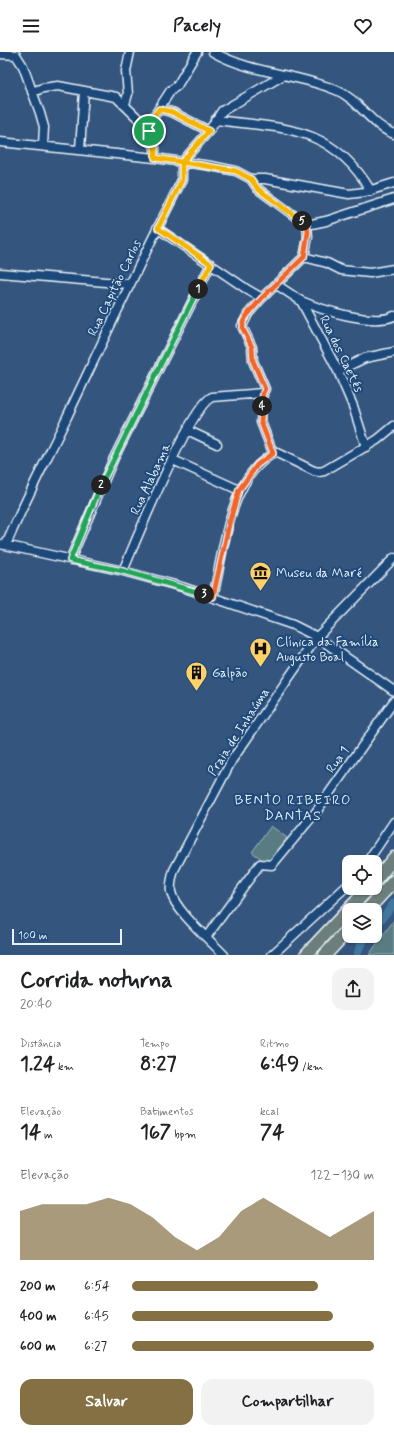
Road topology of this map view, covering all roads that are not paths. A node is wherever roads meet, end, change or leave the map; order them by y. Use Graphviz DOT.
graph roads {
  1 [pos="130,52"];
  2 [pos="197,52"];
  3 [pos="213,52"];
  4 [pos="0,54"];
  5 [pos="14,54"];
  6 [pos="282,76"];
  7 [pos="84,91"];
  8 [pos="32,92"];
  9 [pos="125,104"];
  10 [pos="159,109"];
  11 [pos="215,120"];
  12 [pos="147,126"];
  13 [pos="209,131"];
  14 [pos="394,134"];
  15 [pos="0,142"];
  16 [pos="43,146"];
  17 [pos="80,149"];
  18 [pos="155,158"];
  19 [pos="182,162"];
  20 [pos="251,179"];
  21 [pos="394,183"];
  22 [pos="371,191"];
  23 [pos="394,199"];
  24 [pos="307,225"];
  25 [pos="158,228"];
  26 [pos="304,257"];
  27 [pos="211,264"];
  28 [pos="394,269"];
  29 [pos="0,273"];
  30 [pos="129,284"];
  31 [pos="277,285"];
  32 [pos="262,298"];
  33 [pos="301,301"];
  34 [pos="394,316"];
  35 [pos="394,352"];
  36 [pos="338,371"];
  37 [pos="263,393"];
  38 [pos="394,426"];
  39 [pos="187,430"];
  40 [pos="217,444"];
  41 [pos="366,447"];
  42 [pos="273,453"];
  43 [pos="173,460"];
  44 [pos="239,490"];
  45 [pos="3,544"];
  46 [pos="394,558"];
  47 [pos="70,560"];
  48 [pos="123,571"];
  49 [pos="213,597"];
  50 [pos="317,636"];
  51 [pos="394,691"];
  52 [pos="394,701"];
  53 [pos="394,822"];
  54 [pos="372,855"];
  55 [pos="394,858"];
  56 [pos="382,873"];
  57 [pos="394,881"];
  58 [pos="342,890"];
  59 [pos="362,895"];
  60 [pos="374,903"];
  61 [pos="207,936"];
  62 [pos="342,937"];
  63 [pos="224,955"];
  64 [pos="272,955"];
  65 [pos="306,955"];
  66 [pos="325,955"];
  1 -- 9 [label="street"];
  2 -- 10 [label="street"];
  3 -- 6 [label="street"];
  4 -- 5 [label="street"];
  5 -- 8 [label="street"];
  6 -- 11 [label="street"];
  6 -- 14 [label="street"];
  7 -- 8 [label="street"];
  7 -- 9 [label="street"];
  7 -- 17 [label="street"];
  8 -- 16 [label="street"];
  9 -- 12 [label="street"];
  10 -- 12 [label="street"];
  10 -- 13 [label="street"];
  11 -- 13 [label="street"];
  11 -- 22 [label="street"];
  12 -- 18 [label="street"];
  13 -- 19 [label="street"];
  15 -- 16 [label="street"];
  16 -- 17 [label="street"];
  17 -- 18 [label="street"];
  18 -- 19 [label="street"];
  19 -- 20 [label="street"];
  19 -- 25 [label="street, Rua Capitão Carlos"];
  20 -- 22 [label="street"];
  20 -- 24 [label="street"];
  21 -- 22 [label="street"];
  23 -- 24 [label="street"];
  24 -- 26 [label="street"];
  25 -- 27 [label="street"];
  25 -- 30 [label="street, Rua Capitão Carlos"];
  26 -- 28 [label="street"];
  26 -- 31 [label="street"];
  27 -- 32 [label="street"];
  27 -- 47 [label="street"];
  29 -- 30 [label="street"];
  30 -- 45 [label="street, Rua Capitão Carlos"];
  31 -- 32 [label="street"];
  31 -- 33 [label="street, Rua dos Caetés"];
  32 -- 37 [label="street"];
  33 -- 34 [label="street"];
  33 -- 36 [label="street, Rua dos Caetés"];
  35 -- 36 [label="street"];
  36 -- 41 [label="street, Rua dos Caetés"];
  37 -- 39 [label="street, Rua Alabama"];
  37 -- 42 [label="street"];
  38 -- 41 [label="street"];
  39 -- 40 [label="street"];
  39 -- 43 [label="street, Rua Alabama"];
  41 -- 42 [label="street"];
  42 -- 44 [label="street"];
  43 -- 44 [label="street"];
  43 -- 48 [label="street, Rua Alabama"];
  44 -- 49 [label="street"];
  45 -- 47 [label="street"];
  46 -- 50 [label="street, Praia de Inhaúma"];
  47 -- 48 [label="street"];
  48 -- 49 [label="street"];
  49 -- 50 [label="street"];
  50 -- 51 [label="street"];
  50 -- 61 [label="street, Praia de Inhaúma"];
  52 -- 61 [label="street, Rua 1"];
  53 -- 54 [label="street"];
  55 -- 56 [label="highway"];
  57 -- 60 [label="highway"];
  58 -- 64 [label="street"];
  59 -- 65 [label="highway"];
  61 -- 63 [label="street, Praia de Inhaúma"];
  62 -- 66 [label="highway"];
}
